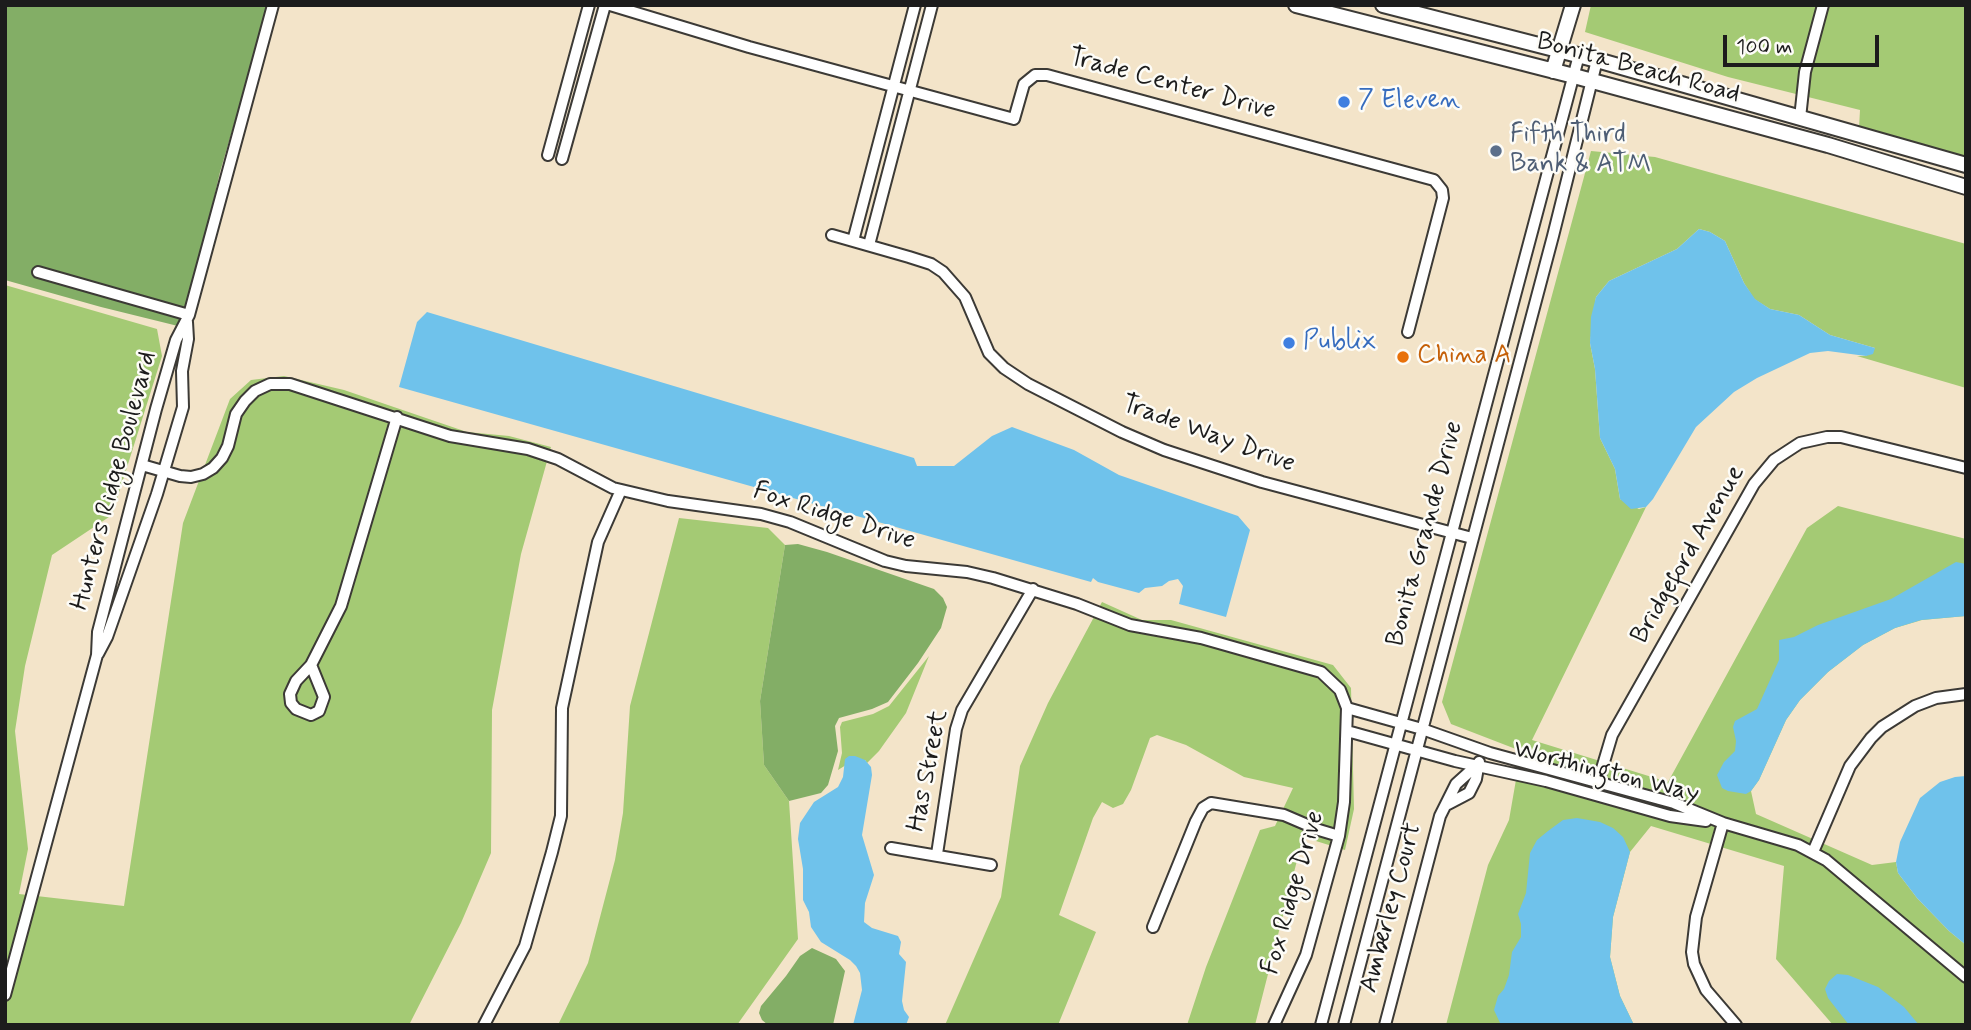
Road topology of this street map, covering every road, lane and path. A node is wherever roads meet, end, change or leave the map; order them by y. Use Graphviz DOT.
graph roads {
  1 [pos="273,5"];
  2 [pos="589,5"];
  3 [pos="607,5"];
  4 [pos="915,5"];
  5 [pos="932,5"];
  6 [pos="1296,5"];
  7 [pos="1383,5"];
  8 [pos="1573,5"];
  9 [pos="1823,5"];
  10 [pos="1559,50"];
  11 [pos="1579,55"];
  12 [pos="1597,60"];
  13 [pos="1553,71"];
  14 [pos="1574,76"];
  15 [pos="1591,81"];
  16 [pos="893,88"];
  17 [pos="909,92"];
  18 [pos="1800,118"];
  19 [pos="548,155"];
  20 [pos="562,159"];
  21 [pos="1966,165"];
  22 [pos="1966,187"];
  23 [pos="832,235"];
  24 [pos="853,241"];
  25 [pos="869,245"];
  26 [pos="38,272"];
  27 [pos="188,318"];
  28 [pos="1408,332"];
  29 [pos="397,417"];
  30 [pos="142,465"];
  31 [pos="1966,468"];
  32 [pos="164,471"];
  33 [pos="621,490"];
  34 [pos="1452,532"];
  35 [pos="1472,538"];
  36 [pos="1032,589"];
  37 [pos="97,655"];
  38 [pos="312,664"];
  39 [pos="1966,694"];
  40 [pos="1348,708"];
  41 [pos="1401,722"];
  42 [pos="1422,729"];
  43 [pos="1347,731"];
  44 [pos="1396,744"];
  45 [pos="1417,749"];
  46 [pos="1483,750"];
  47 [pos="1478,765"];
  48 [pos="1598,782"];
  49 [pos="1723,823"];
  50 [pos="1339,836"];
  51 [pos="891,848"];
  52 [pos="1813,852"];
  53 [pos="937,854"];
  54 [pos="991,865"];
  55 [pos="1153,927"];
  56 [pos="1966,977"];
  57 [pos="5,995"];
  58 [pos="484,1025"];
  59 [pos="1274,1025"];
  60 [pos="1321,1025"];
  61 [pos="1344,1025"];
  62 [pos="1384,1025"];
  63 [pos="1736,1025"];
  1 -- 27 [label="street, Hunters Ridge Boulevard"];
  2 -- 19 [label="street"];
  3 -- 16 [label="street, Trade Center Drive"];
  3 -- 20 [label="street"];
  4 -- 16 [label="street"];
  5 -- 17 [label="street"];
  6 -- 13 [label="street, Bonita Beach Road"];
  7 -- 10 [label="street, Bonita Beach Road"];
  8 -- 10 [label="street"];
  9 -- 18 [label="street"];
  10 -- 11 [label="street, Bonita Beach Road"];
  10 -- 13 [label="street"];
  11 -- 12 [label="street, Bonita Beach Road"];
  11 -- 14 [label="street, Bonita Grande Drive"];
  12 -- 15 [label="street, Bonita Grande Drive"];
  12 -- 18 [label="street, Bonita Beach Road"];
  13 -- 14 [label="street, Bonita Beach Road"];
  14 -- 15 [label="street, Bonita Beach Road"];
  14 -- 34 [label="street, Bonita Grande Drive"];
  15 -- 22 [label="street, Bonita Beach Road"];
  15 -- 35 [label="street, Bonita Grande Drive"];
  16 -- 17 [label="street, Trade Center Drive"];
  16 -- 24 [label="street"];
  17 -- 25 [label="street"];
  17 -- 28 [label="street, Trade Center Drive"];
  18 -- 21 [label="street, Bonita Beach Road"];
  23 -- 24 [label="street, Trade Way Drive"];
  24 -- 25 [label="street, Trade Way Drive"];
  25 -- 34 [label="street, Trade Way Drive"];
  26 -- 27 [label="street"];
  27 -- 30 [label="street, Hunters Ridge Boulevard"];
  27 -- 32 [label="street, Hunters Ridge Boulevard"];
  29 -- 32 [label="street, Fox Ridge Drive"];
  29 -- 33 [label="street, Fox Ridge Drive"];
  29 -- 38 [label="street"];
  30 -- 32 [label="street, Fox Ridge Drive"];
  30 -- 37 [label="street, Hunters Ridge Boulevard"];
  31 -- 48 [label="street, Bridgeford Avenue"];
  32 -- 37 [label="street, Hunters Ridge Boulevard"];
  33 -- 36 [label="street, Fox Ridge Drive"];
  33 -- 58 [label="street"];
  34 -- 35 [label="street, Trade Way Drive"];
  34 -- 41 [label="street, Bonita Grande Drive"];
  35 -- 42 [label="street, Bonita Grande Drive"];
  36 -- 40 [label="street, Fox Ridge Drive"];
  36 -- 53 [label="street, Has Street"];
  37 -- 57 [label="street, Hunters Ridge Boulevard"];
  39 -- 52 [label="street"];
  40 -- 41 [label="street, Worthington Way"];
  40 -- 43 [label="street, Fox Ridge Drive"];
  41 -- 42 [label="street, Worthington Way"];
  41 -- 44 [label="street, Bonita Grande Drive"];
  42 -- 45 [label="street, Bonita Grande Drive"];
  42 -- 46 [label="street, Worthington Way"];
  43 -- 44 [label="street, Worthington Way"];
  43 -- 50 [label="street, Fox Ridge Drive"];
  44 -- 45 [label="street, Worthington Way"];
  44 -- 60 [label="street, Bonita Grande Drive"];
  45 -- 47 [label="street, Worthington Way"];
  45 -- 61 [label="street, Bonita Grande Drive"];
  46 -- 47 [label="street, Worthington Way"];
  46 -- 48 [label="street, Worthington Way"];
  47 -- 49 [label="street, Worthington Way"];
  47 -- 62 [label="street, Amberley Court"];
  48 -- 49 [label="street, Worthington Way"];
  49 -- 52 [label="street, Worthington Way"];
  49 -- 63 [label="street"];
  50 -- 55 [label="street"];
  50 -- 59 [label="street, Fox Ridge Drive"];
  51 -- 53 [label="street, Has Street"];
  52 -- 56 [label="street, Worthington Way"];
  53 -- 54 [label="street, Has Street"];
}
